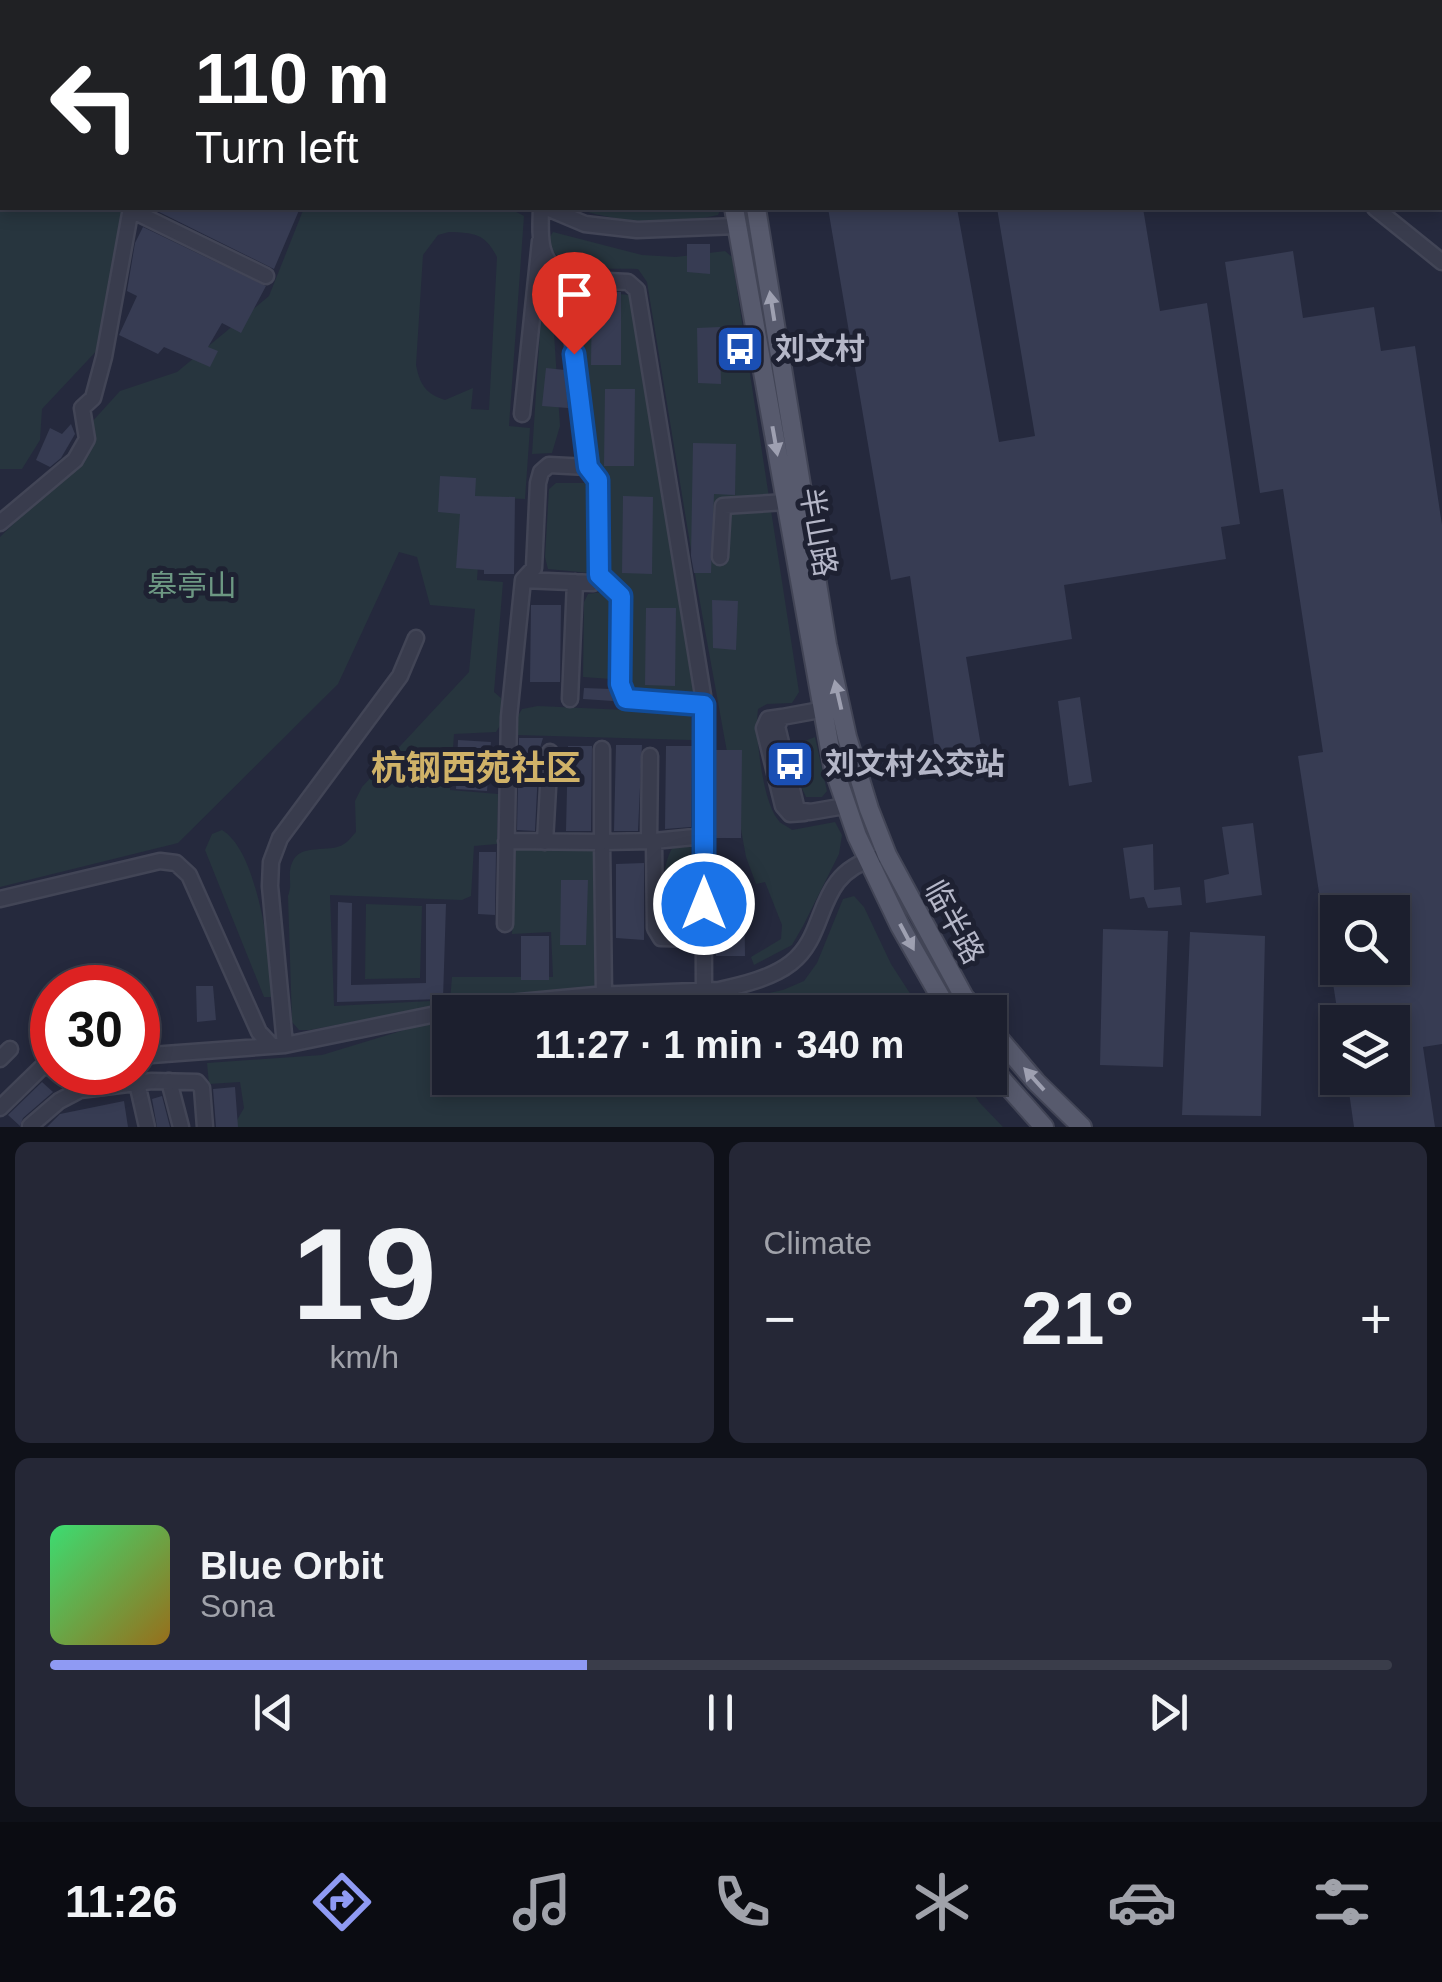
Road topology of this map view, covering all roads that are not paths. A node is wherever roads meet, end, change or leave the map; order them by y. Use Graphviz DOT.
graph roads {
  1 [pos="131,210"];
  2 [pos="135,210"];
  3 [pos="544,210"];
  4 [pos="549,210"];
  5 [pos="756,210"];
  6 [pos="1377,210"];
  7 [pos="735,216"];
  8 [pos="540,240"];
  9 [pos="1442,262"];
  10 [pos="266,276"];
  11 [pos="565,279"];
  12 [pos="522,414"];
  13 [pos="588,467"];
  14 [pos="786,502"];
  15 [pos="0,523"];
  16 [pos="720,557"];
  17 [pos="599,575"];
  18 [pos="523,580"];
  19 [pos="575,582"];
  20 [pos="416,638"];
  21 [pos="570,699"];
  22 [pos="704,705"];
  23 [pos="820,710"];
  24 [pos="602,749"];
  25 [pos="550,752"];
  26 [pos="650,756"];
  27 [pos="845,806"];
  28 [pos="704,836"];
  29 [pos="652,841"];
  30 [pos="506,842"];
  31 [pos="544,842"];
  32 [pos="602,842"];
  33 [pos="878,857"];
  34 [pos="0,899"];
  35 [pos="504,924"];
  36 [pos="704,938"];
  37 [pos="704,991"];
  38 [pos="604,994"];
  39 [pos="939,995"];
  40 [pos="963,995"];
  41 [pos="278,1045"];
  42 [pos="1007,1048"];
  43 [pos="160,1054"];
  44 [pos="30,1078"];
  45 [pos="168,1081"];
  46 [pos="160,1082"];
  47 [pos="1007,1085"];
  48 [pos="71,1095"];
  49 [pos="140,1095"];
  50 [pos="0,1108"];
  51 [pos="30,1126"];
  52 [pos="147,1127"];
  53 [pos="181,1127"];
  54 [pos="205,1127"];
  55 [pos="1044,1127"];
  56 [pos="1082,1127"];
  1 -- 15 [label="street"];
  2 -- 10 [label="street"];
  3 -- 8 [label="street"];
  4 -- 7 [label="street"];
  33 -- 5 [label="main road, 半山路, one-way"];
  6 -- 9 [label="street"];
  7 -- 14 [label="main road, 半山路, one-way"];
  8 -- 11 [label="street"];
  8 -- 12 [label="street"];
  11 -- 13 [label="street"];
  11 -- 22 [label="street"];
  13 -- 17 [label="street"];
  13 -- 18 [label="street"];
  14 -- 16 [label="street"];
  14 -- 23 [label="main road, 半山路"];
  17 -- 19 [label="street"];
  17 -- 22 [label="street"];
  18 -- 19 [label="street"];
  18 -- 30 [label="street"];
  19 -- 21 [label="street"];
  20 -- 41 [label="street"];
  22 -- 28 [label="street"];
  23 -- 27 [label="main road, 半山路"];
  23 -- 27 [label="street"];
  24 -- 32 [label="street"];
  25 -- 31 [label="street"];
  26 -- 29 [label="street"];
  27 -- 33 [label="main road, 半山路"];
  28 -- 29 [label="street"];
  28 -- 36 [label="street"];
  29 -- 32 [label="street"];
  29 -- 36 [label="street"];
  30 -- 31 [label="street"];
  30 -- 35 [label="street"];
  31 -- 32 [label="street"];
  32 -- 38 [label="street"];
  33 -- 37 [label="street"];
  33 -- 39 [label="main road, 临半路, one-way"];
  33 -- 40 [label="main road, 临半路"];
  34 -- 41 [label="street"];
  36 -- 37 [label="street"];
  37 -- 38 [label="street"];
  38 -- 41 [label="street"];
  41 -- 43 [label="street"];
  56 -- 42 [label="main road, one-way"];
  44 -- 50 [label="street"];
  45 -- 46 [label="street"];
  45 -- 53 [label="street"];
  45 -- 54 [label="street"];
  47 -- 55 [label="main road"];
  48 -- 51 [label="street"];
  49 -- 52 [label="street"];
}
